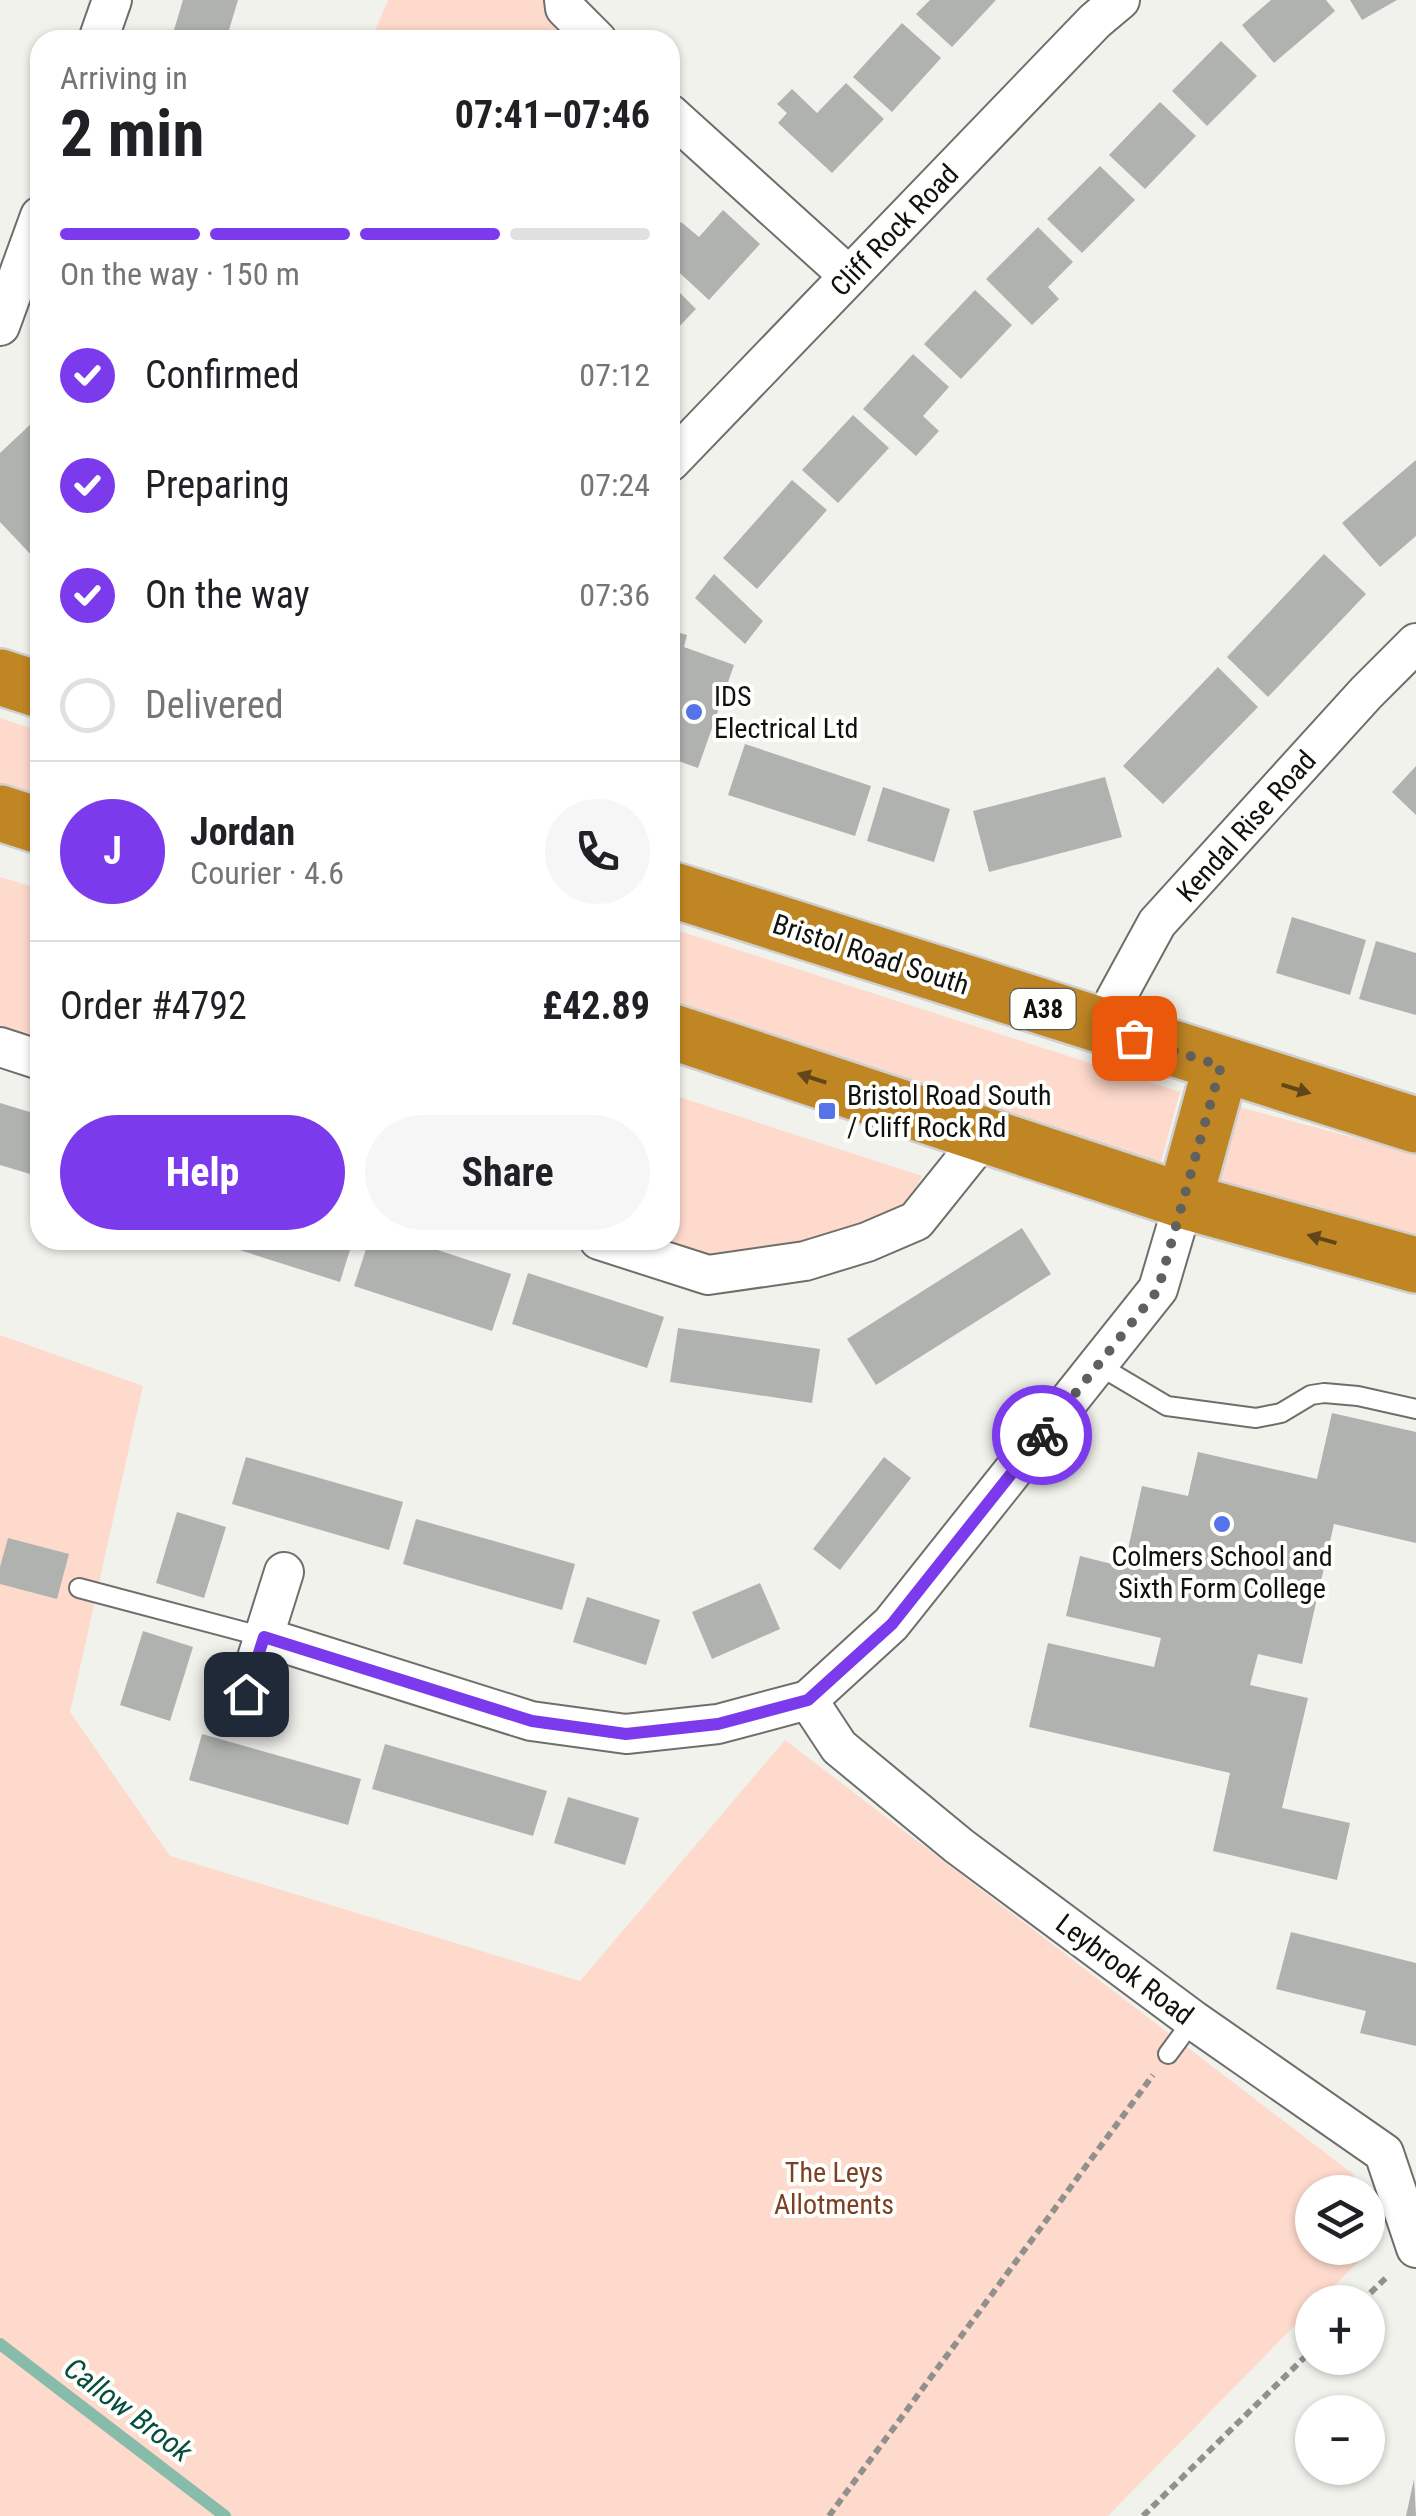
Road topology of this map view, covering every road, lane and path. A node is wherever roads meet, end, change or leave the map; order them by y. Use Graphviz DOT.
graph roads {
  1 [pos="112,0"];
  2 [pos="564,0"];
  3 [pos="1120,0"];
  4 [pos="102,30"];
  5 [pos="587,30"];
  6 [pos="680,123"];
  7 [pos="30,244"];
  8 [pos="849,276"];
  9 [pos="0,326"];
  10 [pos="680,452"];
  11 [pos="1416,643"];
  12 [pos="0,677"];
  13 [pos="30,687"];
  14 [pos="0,813"];
  15 [pos="30,823"];
  16 [pos="680,893"];
  17 [pos="1106,1029"];
  18 [pos="680,1034"];
  19 [pos="0,1047"];
  20 [pos="30,1057"];
  21 [pos="1221,1066"];
  22 [pos="1416,1125"];
  23 [pos="985,1134"];
  24 [pos="1184,1200"];
  25 [pos="630,1250"];
  26 [pos="1416,1265"];
  27 [pos="1098,1365"];
  28 [pos="1416,1408"];
  29 [pos="284,1572"];
  30 [pos="79,1588"];
  31 [pos="264,1637"];
  32 [pos="246,1694"];
  33 [pos="808,1700"];
  34 [pos="1194,2020"];
  35 [pos="1168,2054"];
  36 [pos="1416,2248"];
  37 [pos="1295,2367"];
  38 [pos="829,2516"];
  39 [pos="1143,2516"];
  1 -- 4 [label="street"];
  2 -- 5 [label="street"];
  3 -- 8 [label="street, Cliff Rock Road"];
  6 -- 8 [label="street"];
  7 -- 9 [label="street"];
  8 -- 10 [label="street, Cliff Rock Road"];
  11 -- 17 [label="street, Kendal Rise Road"];
  12 -- 13 [label="highway"];
  14 -- 15 [label="highway"];
  16 -- 17 [label="highway, Bristol Road South / A38"];
  17 -- 21 [label="highway, Bristol Road South / A38"];
  23 -- 18 [label="highway, one-way"];
  19 -- 20 [label="street"];
  21 -- 22 [label="highway, Bristol Road South / A38, one-way"];
  21 -- 24 [label="highway"];
  23 -- 24 [label="highway"];
  23 -- 25 [label="street"];
  26 -- 24 [label="highway, one-way"];
  24 -- 27 [label="street"];
  27 -- 28 [label="lane"];
  27 -- 33 [label="street"];
  29 -- 31 [label="street"];
  30 -- 31 [label="lane"];
  31 -- 32 [label="street"];
  31 -- 33 [label="street"];
  33 -- 34 [label="street, Leybrook Road"];
  34 -- 35 [label="lane"];
  34 -- 36 [label="street, Leybrook Road"];
  35 -- 38 [label="path"];
  37 -- 39 [label="path"];
}
